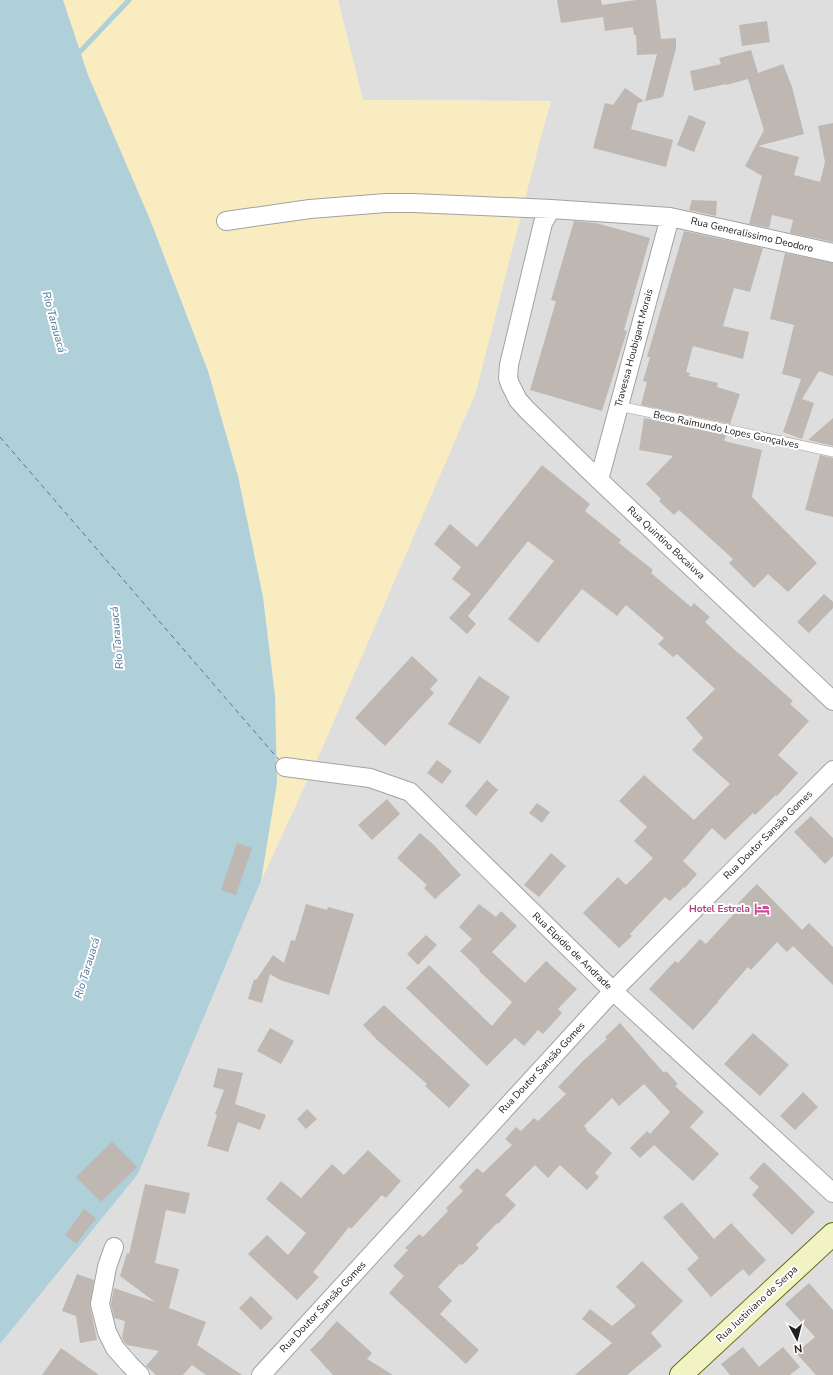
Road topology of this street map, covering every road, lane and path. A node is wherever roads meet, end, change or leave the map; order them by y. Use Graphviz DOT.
graph roads {
  1 [pos="551,209"];
  2 [pos="670,217"];
  3 [pos="226,222"];
  4 [pos="833,253"];
  5 [pos="619,406"];
  6 [pos="833,452"];
  7 [pos="599,480"];
  8 [pos="833,701"];
  9 [pos="285,767"];
  10 [pos="833,770"];
  11 [pos="613,991"];
  12 [pos="833,1193"];
  13 [pos="833,1234"];
  14 [pos="114,1247"];
  15 [pos="140,1375"];
  16 [pos="261,1375"];
  17 [pos="681,1375"];
  1 -- 2 [label="street, Rua Generalissimo Deodoro"];
  1 -- 3 [label="street, Rua Generalissimo Deodoro"];
  1 -- 7 [label="street, Rua Quintino Bocaiuva"];
  2 -- 4 [label="street, Rua Generalissimo Deodoro"];
  2 -- 5 [label="street, Travessa Houbigant Morais"];
  5 -- 6 [label="lane, Beco Raimundo Lopes Gonçalves"];
  5 -- 7 [label="street, Travessa Houbigant Morais"];
  7 -- 8 [label="street, Rua Quintino Bocaiuva"];
  9 -- 11 [label="street, Rua Elpidio de Andrade"];
  10 -- 11 [label="street, Rua Doutor Sansão Gomes"];
  11 -- 12 [label="street, Rua Elpidio de Andrade"];
  11 -- 16 [label="street, Rua Doutor Sansão Gomes"];
  13 -- 17 [label="main road, Rua Justiniano de Serpa"];
  14 -- 15 [label="street"];
}
